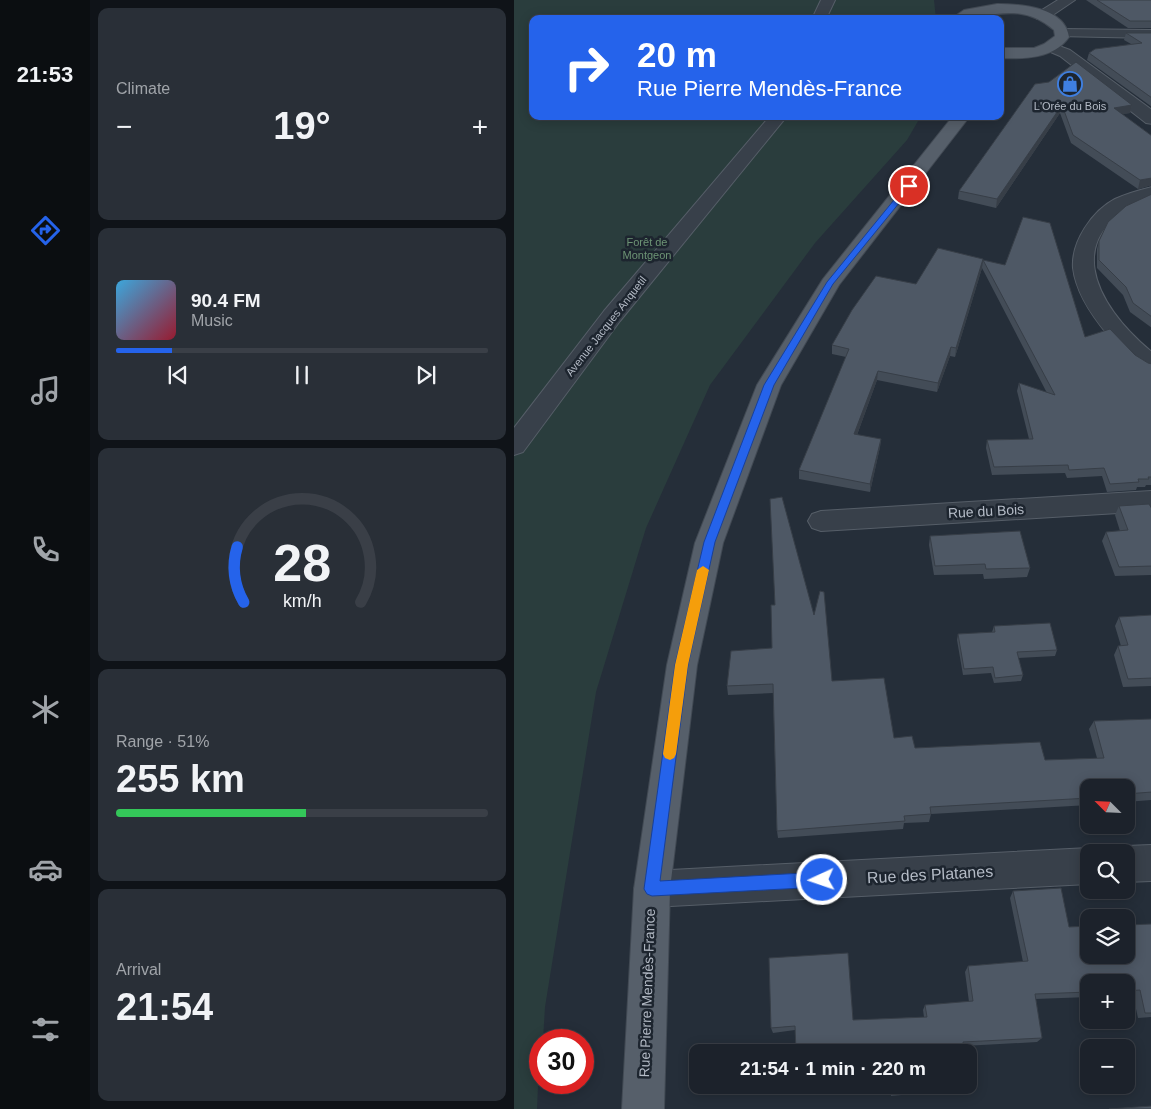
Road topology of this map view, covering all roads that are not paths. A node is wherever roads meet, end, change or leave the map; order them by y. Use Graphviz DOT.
graph roads {
  1 [pos="828,0"];
  2 [pos="990,0"];
  3 [pos="1068,0"];
  4 [pos="1002,8"];
  5 [pos="966,10"];
  6 [pos="821,15"];
  7 [pos="1042,16"];
  8 [pos="1062,33"];
  9 [pos="1151,34"];
  10 [pos="1051,47"];
  11 [pos="1005,53"];
  12 [pos="1151,119"];
  13 [pos="776,120"];
  14 [pos="959,120"];
  15 [pos="1151,192"];
  16 [pos="1151,364"];
  17 [pos="514,446"];
  18 [pos="1151,501"];
  19 [pos="821,520"];
  20 [pos="1151,862"];
  21 [pos="1135,863"];
  22 [pos="1080,866"];
  23 [pos="652,889"];
  24 [pos="642,1109"];
  1 -- 6 [label="street"];
  2 -- 4 [label="main road"];
  3 -- 7 [label="street"];
  4 -- 5 [label="main road"];
  4 -- 7 [label="main road"];
  7 -- 8 [label="main road"];
  8 -- 9 [label="street"];
  8 -- 10 [label="main road"];
  10 -- 11 [label="main road"];
  10 -- 12 [label="street"];
  13 -- 17 [label="street, Avenue Jacques Anquetil"];
  14 -- 23 [label="main road, Rue Pierre Mendès-France"];
  15 -- 16 [label="street"];
  18 -- 19 [label="street, Rue du Bois"];
  20 -- 21 [label="street"];
  22 -- 23 [label="street, Rue des Platanes"];
  23 -- 24 [label="main road, Rue Pierre Mendès-France"];
}
